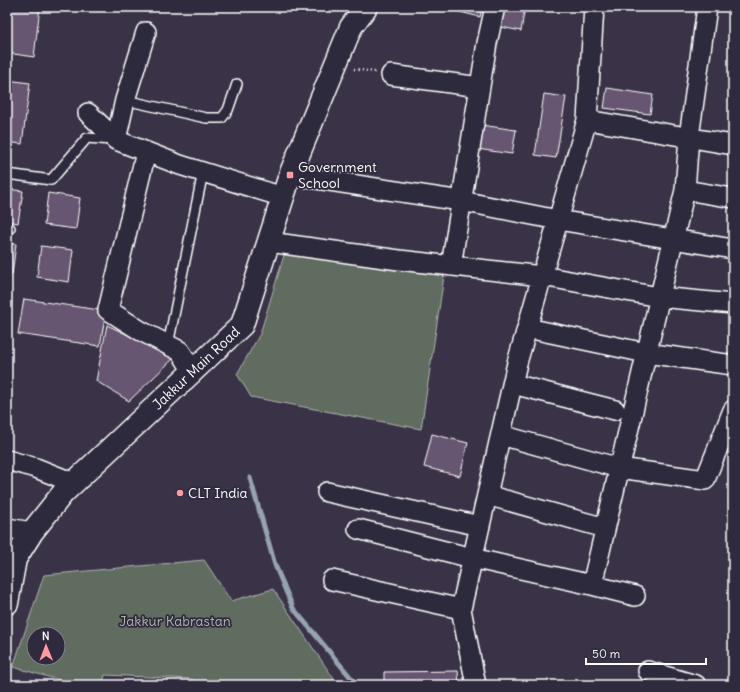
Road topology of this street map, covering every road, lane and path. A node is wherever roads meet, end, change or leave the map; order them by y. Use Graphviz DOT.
graph roads {
  1 [pos="366,7"];
  2 [pos="495,7"];
  3 [pos="594,7"];
  4 [pos="707,7"];
  5 [pos="146,32"];
  6 [pos="334,67"];
  7 [pos="391,74"];
  8 [pos="237,84"];
  9 [pos="480,87"];
  10 [pos="125,100"];
  11 [pos="88,113"];
  12 [pos="587,120"];
  13 [pos="689,137"];
  14 [pos="116,140"];
  15 [pos="733,145"];
  16 [pos="146,152"];
  17 [pos="203,172"];
  18 [pos="7,174"];
  19 [pos="290,174"];
  20 [pos="685,190"];
  21 [pos="283,197"];
  22 [pos="733,198"];
  23 [pos="461,201"];
  24 [pos="558,220"];
  25 [pos="673,239"];
  26 [pos="269,242"];
  27 [pos="733,249"];
  28 [pos="451,266"];
  29 [pos="542,276"];
  30 [pos="659,297"];
  31 [pos="733,304"];
  32 [pos="527,328"];
  33 [pos="168,345"];
  34 [pos="646,353"];
  35 [pos="733,365"];
  36 [pos="193,371"];
  37 [pos="513,384"];
  38 [pos="615,410"];
  39 [pos="733,410"];
  40 [pos="501,435"];
  41 [pos="7,460"];
  42 [pos="619,468"];
  43 [pos="74,483"];
  44 [pos="327,492"];
  45 [pos="487,495"];
  46 [pos="480,526"];
  47 [pos="7,528"];
  48 [pos="605,528"];
  49 [pos="358,529"];
  50 [pos="32,532"];
  51 [pos="472,558"];
  52 [pos="332,580"];
  53 [pos="592,585"];
  54 [pos="635,596"];
  55 [pos="7,603"];
  56 [pos="460,609"];
  57 [pos="648,671"];
  58 [pos="476,685"];
  59 [pos="696,685"];
  1 -- 6 [label="street, Jakkur Main Road"];
  2 -- 9 [label="street"];
  3 -- 12 [label="street"];
  4 -- 13 [label="street"];
  5 -- 10 [label="street"];
  6 -- 7 [label="path"];
  6 -- 19 [label="street, Jakkur Main Road"];
  7 -- 9 [label="street"];
  8 -- 10 [label="lane"];
  9 -- 23 [label="street"];
  10 -- 14 [label="street"];
  11 -- 14 [label="street"];
  12 -- 13 [label="street"];
  12 -- 24 [label="street"];
  13 -- 15 [label="street"];
  13 -- 20 [label="street"];
  14 -- 16 [label="street"];
  14 -- 18 [label="lane"];
  16 -- 17 [label="street"];
  16 -- 33 [label="street"];
  17 -- 21 [label="street"];
  17 -- 33 [label="lane"];
  19 -- 21 [label="street, Jakkur Main Road"];
  19 -- 23 [label="street"];
  20 -- 22 [label="street"];
  20 -- 25 [label="street"];
  21 -- 26 [label="street, Jakkur Main Road"];
  23 -- 24 [label="street"];
  23 -- 28 [label="street"];
  24 -- 25 [label="street"];
  24 -- 29 [label="street"];
  25 -- 27 [label="street"];
  25 -- 30 [label="street"];
  26 -- 28 [label="street"];
  26 -- 36 [label="street, Jakkur Main Road"];
  28 -- 29 [label="street"];
  29 -- 30 [label="street"];
  29 -- 32 [label="street"];
  30 -- 31 [label="street"];
  30 -- 34 [label="street"];
  32 -- 34 [label="street"];
  32 -- 37 [label="street"];
  33 -- 36 [label="street"];
  34 -- 35 [label="street"];
  34 -- 42 [label="street"];
  36 -- 43 [label="street, Jakkur Main Road"];
  37 -- 38 [label="street"];
  37 -- 40 [label="street"];
  39 -- 42 [label="street"];
  40 -- 42 [label="street"];
  40 -- 45 [label="street"];
  41 -- 43 [label="street"];
  42 -- 48 [label="street"];
  43 -- 50 [label="street, Jakkur Main Road"];
  44 -- 46 [label="street"];
  45 -- 46 [label="street"];
  45 -- 48 [label="street"];
  46 -- 51 [label="street"];
  47 -- 50 [label="street"];
  48 -- 53 [label="street"];
  49 -- 51 [label="street"];
  50 -- 55 [label="street, Jakkur Main Road"];
  51 -- 53 [label="street"];
  51 -- 56 [label="street"];
  52 -- 56 [label="street"];
  53 -- 54 [label="street"];
  56 -- 58 [label="street"];
  57 -- 59 [label="street"];
}
